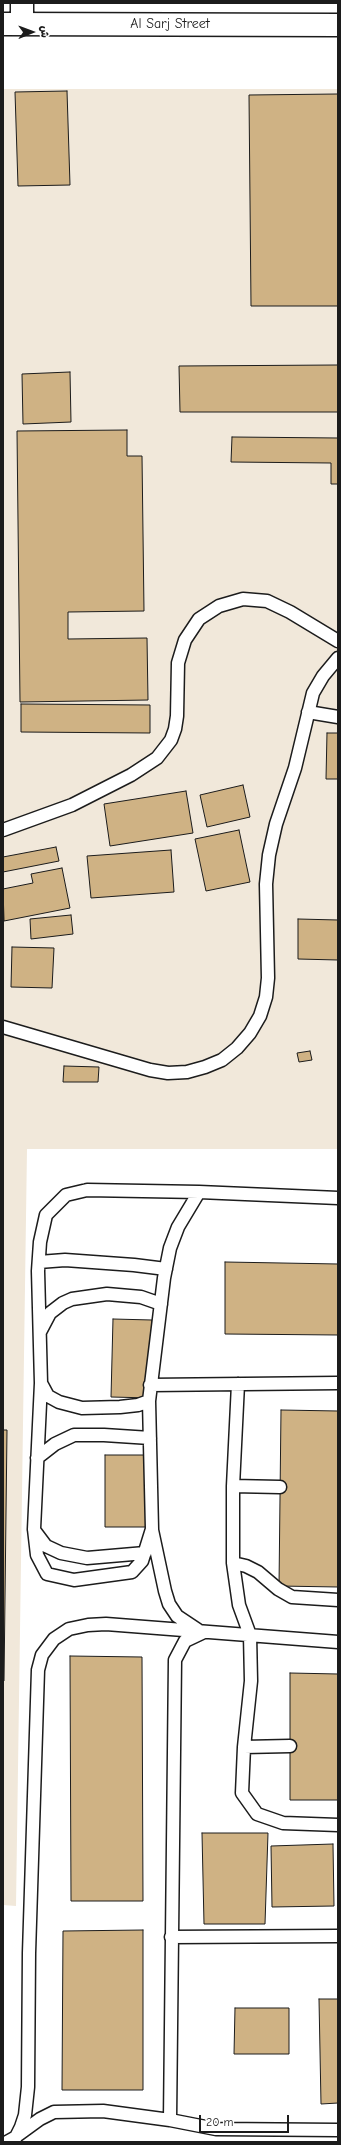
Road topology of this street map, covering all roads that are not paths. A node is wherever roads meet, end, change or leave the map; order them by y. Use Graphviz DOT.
graph roads {
  1 [pos="16,17"];
  2 [pos="338,25"];
  3 [pos="338,640"];
  4 [pos="338,658"];
  5 [pos="308,712"];
  6 [pos="338,717"];
  7 [pos="3,830"];
  8 [pos="3,1027"];
  9 [pos="199,1192"];
  10 [pos="338,1198"];
  11 [pos="38,1262"];
  12 [pos="166,1269"];
  13 [pos="161,1304"];
  14 [pos="40,1332"];
  15 [pos="41,1383"];
  16 [pos="238,1384"];
  17 [pos="338,1384"];
  18 [pos="150,1385"];
  19 [pos="149,1401"];
  20 [pos="150,1438"];
  21 [pos="38,1458"];
  22 [pos="233,1486"];
  23 [pos="280,1487"];
  24 [pos="34,1529"];
  25 [pos="152,1529"];
  26 [pos="145,1553"];
  27 [pos="233,1563"];
  28 [pos="338,1600"];
  29 [pos="205,1632"];
  30 [pos="250,1635"];
  31 [pos="338,1642"];
  32 [pos="244,1746"];
  33 [pos="290,1746"];
  34 [pos="338,1825"];
  35 [pos="338,1936"];
  36 [pos="171,1937"];
  37 [pos="170,2120"];
  38 [pos="338,2130"];
  39 [pos="12,2139"];
  1 -- 2 [label="street, Al Sarj Street"];
  3 -- 7 [label="lane"];
  4 -- 5 [label="lane"];
  5 -- 6 [label="lane"];
  5 -- 8 [label="lane"];
  9 -- 10 [label="lane"];
  9 -- 11 [label="lane"];
  9 -- 12 [label="lane"];
  11 -- 12 [label="lane"];
  11 -- 14 [label="lane"];
  12 -- 13 [label="lane"];
  13 -- 14 [label="lane"];
  13 -- 18 [label="lane"];
  14 -- 15 [label="lane"];
  15 -- 19 [label="lane"];
  15 -- 21 [label="lane"];
  16 -- 17 [label="lane"];
  16 -- 18 [label="lane"];
  16 -- 22 [label="lane"];
  18 -- 19 [label="lane"];
  19 -- 20 [label="lane"];
  20 -- 21 [label="lane"];
  20 -- 25 [label="lane"];
  21 -- 24 [label="lane"];
  22 -- 23 [label="lane"];
  22 -- 27 [label="lane"];
  24 -- 26 [label="lane"];
  24 -- 26 [label="lane"];
  25 -- 26 [label="lane"];
  25 -- 29 [label="lane"];
  27 -- 28 [label="lane"];
  27 -- 30 [label="lane"];
  29 -- 30 [label="lane"];
  29 -- 36 [label="lane"];
  29 -- 39 [label="lane"];
  30 -- 31 [label="lane"];
  30 -- 32 [label="lane"];
  32 -- 33 [label="lane"];
  32 -- 34 [label="lane"];
  35 -- 36 [label="lane"];
  36 -- 37 [label="lane"];
  37 -- 38 [label="lane"];
  37 -- 39 [label="lane"];
}
